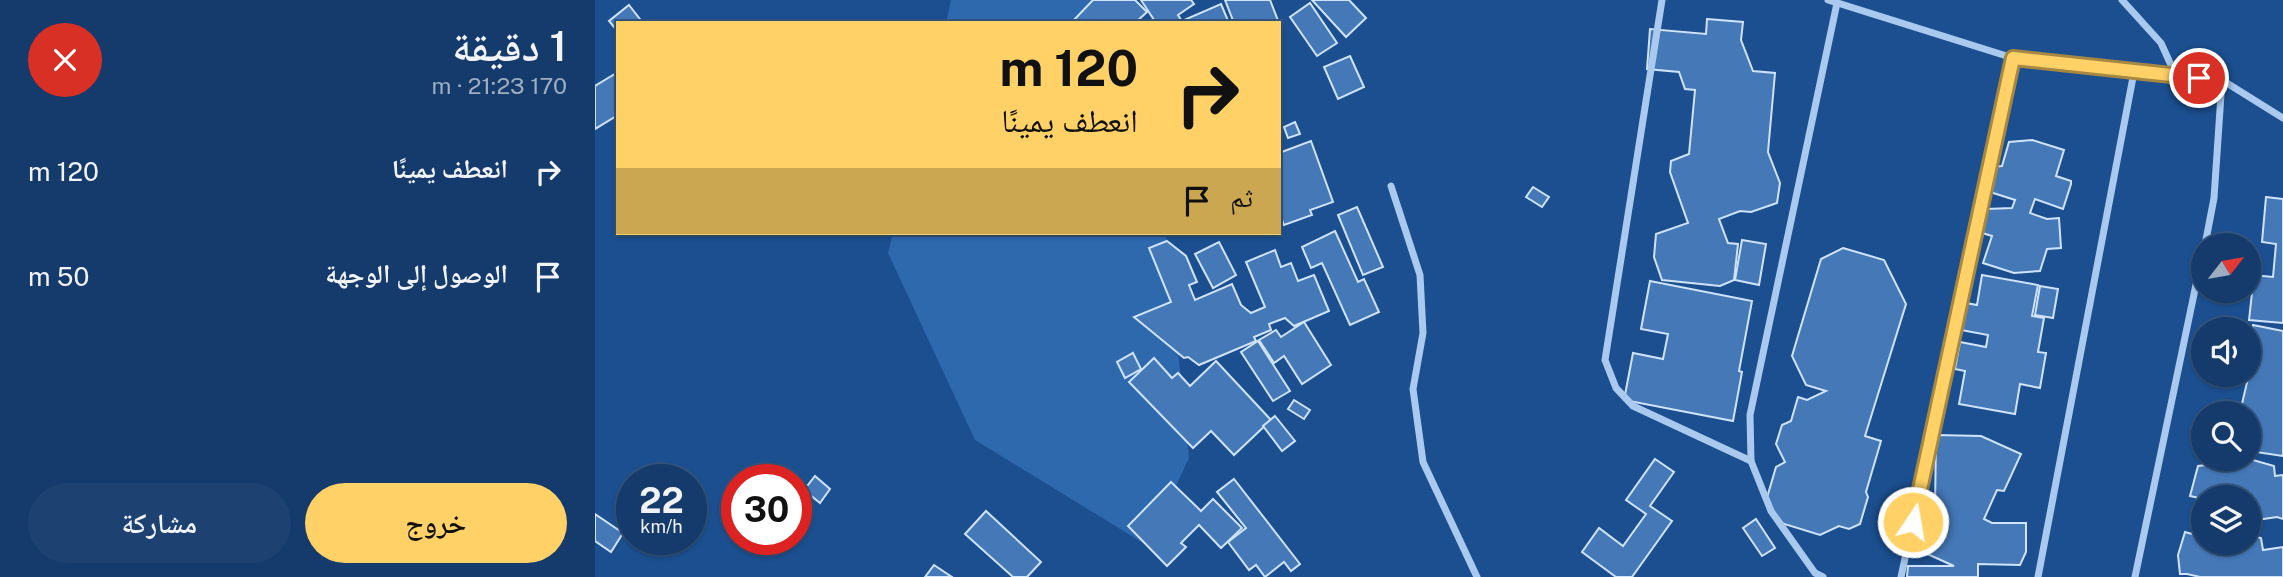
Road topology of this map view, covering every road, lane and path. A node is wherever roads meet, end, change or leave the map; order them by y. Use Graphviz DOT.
graph roads {
  1 [pos="1662,0"];
  2 [pos="1828,0"];
  3 [pos="2122,0"];
  4 [pos="1837,3"];
  5 [pos="2013,58"];
  6 [pos="2134,72"];
  7 [pos="2176,76"];
  8 [pos="2222,79"];
  9 [pos="2283,118"];
  10 [pos="1391,187"];
  11 [pos="2207,233"];
  12 [pos="2192,303"];
  13 [pos="1751,461"];
  14 [pos="1477,577"];
  15 [pos="1823,577"];
  16 [pos="1901,577"];
  17 [pos="2038,577"];
  18 [pos="2135,577"];
  1 -- 13 [label="street"];
  2 -- 4 [label="street"];
  3 -- 7 [label="street"];
  4 -- 5 [label="street"];
  4 -- 13 [label="street"];
  5 -- 6 [label="street"];
  5 -- 16 [label="street"];
  6 -- 7 [label="street"];
  6 -- 17 [label="street"];
  7 -- 8 [label="street"];
  8 -- 9 [label="street"];
  8 -- 11 [label="street"];
  10 -- 14 [label="street"];
  12 -- 18 [label="street"];
  13 -- 15 [label="street"];
}
